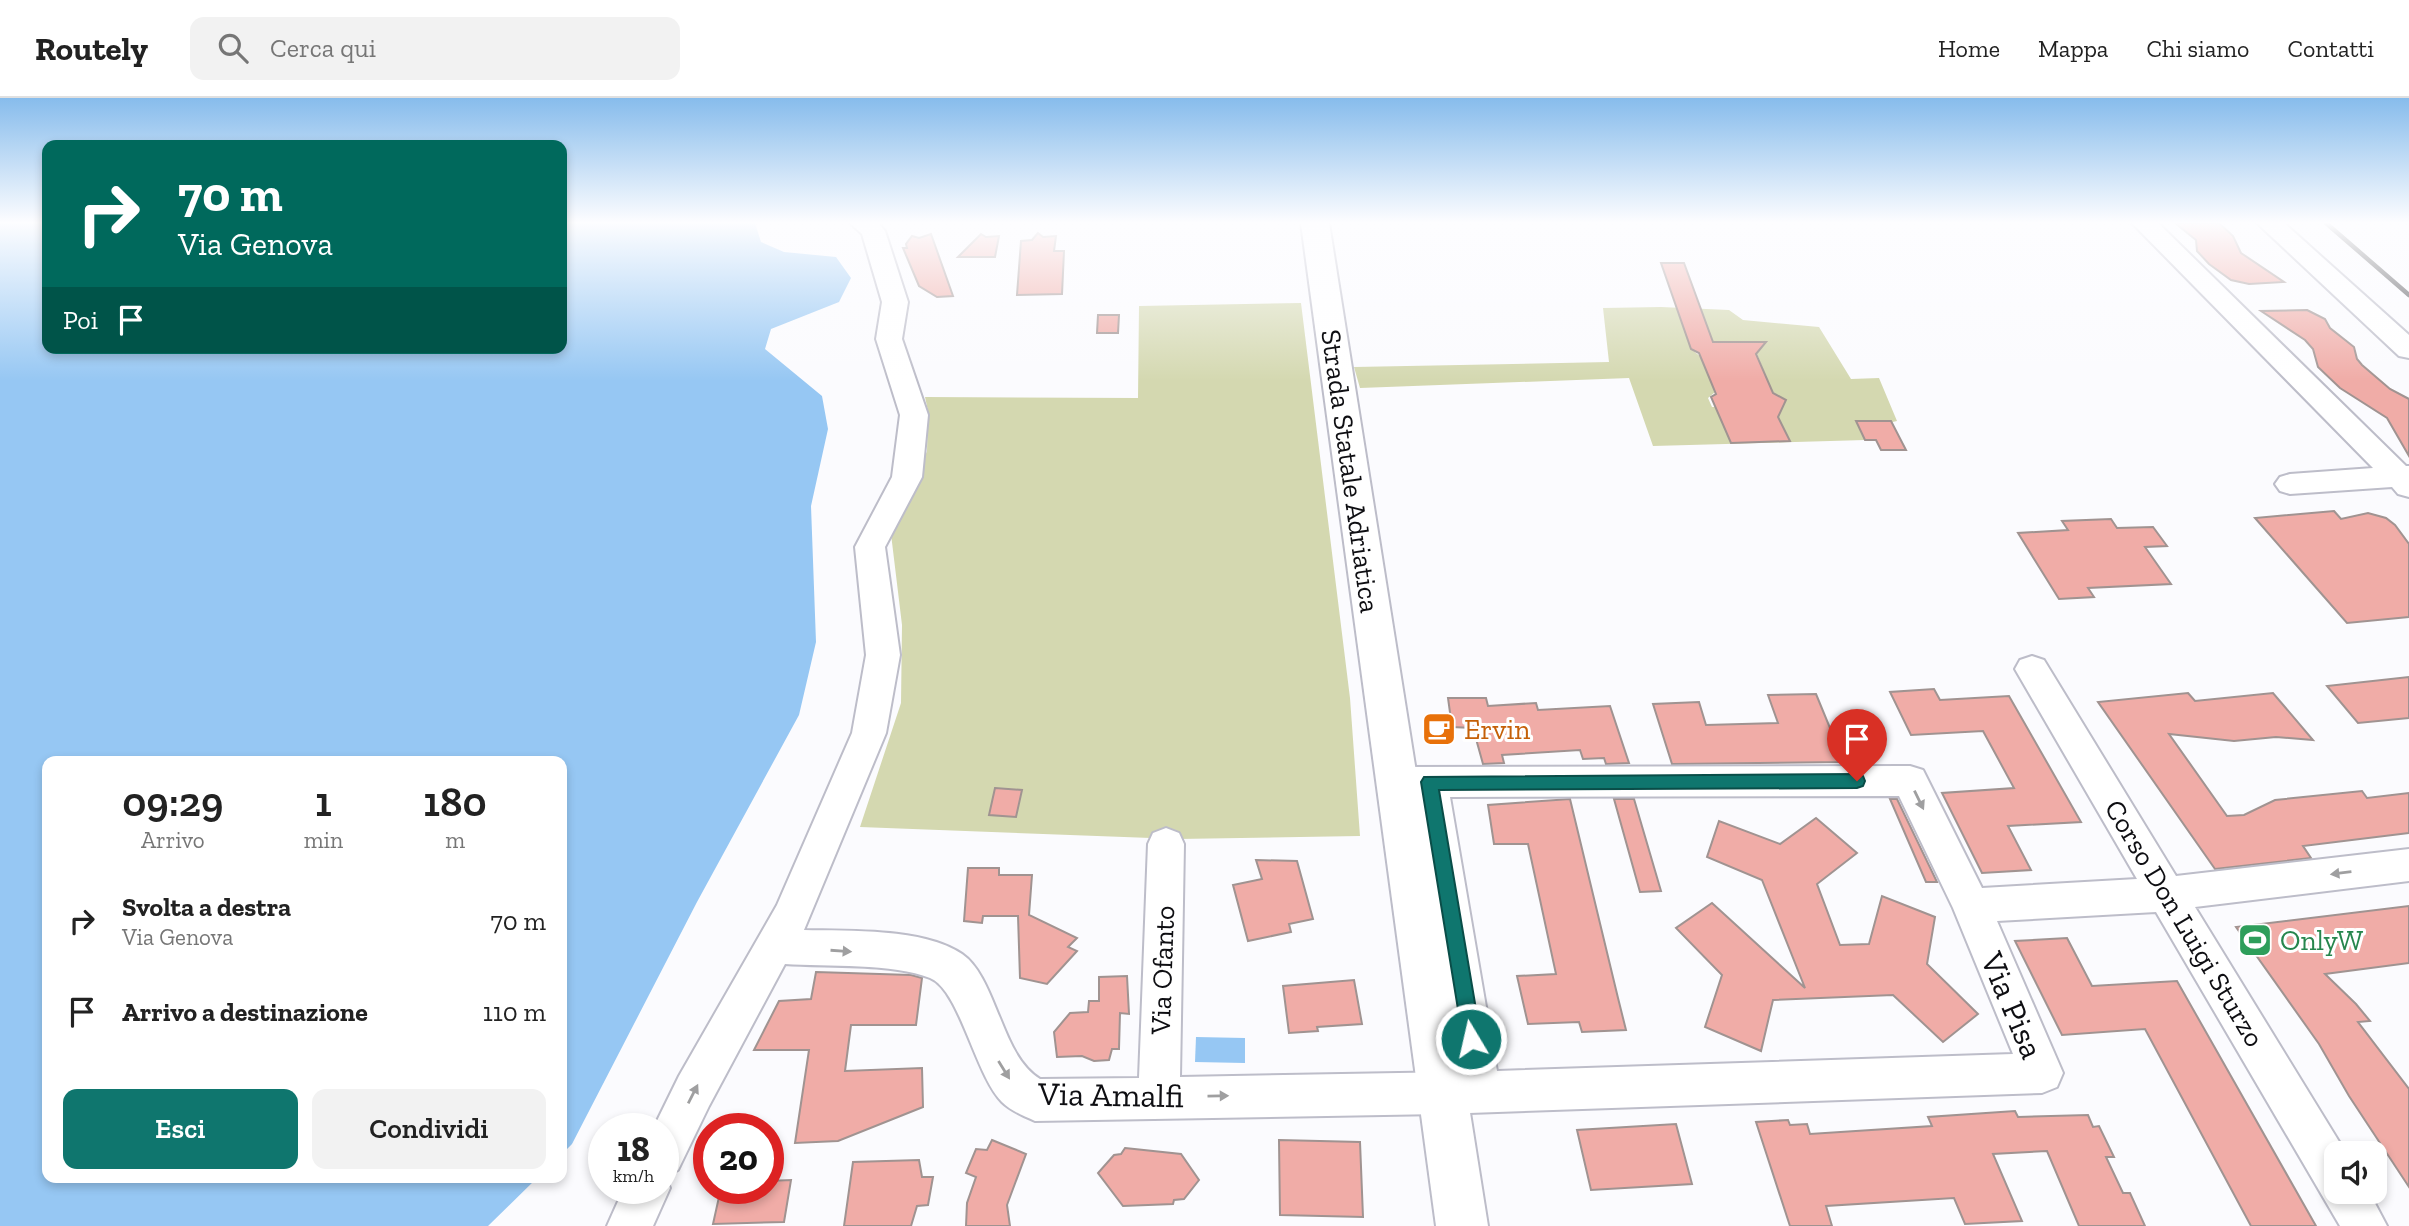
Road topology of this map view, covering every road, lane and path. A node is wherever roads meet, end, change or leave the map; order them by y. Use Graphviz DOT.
graph roads {
  1 [pos="887,276"];
  2 [pos="1323,276"];
  3 [pos="2197,276"];
  4 [pos="2327,276"];
  5 [pos="2409,350"];
  6 [pos="2405,480"];
  7 [pos="2290,485"];
  8 [pos="2032,669"];
  9 [pos="1413,782"];
  10 [pos="1166,844"];
  11 [pos="2409,865"];
  12 [pos="2168,894"];
  13 [pos="1971,906"];
  14 [pos="782,930"];
  15 [pos="1453,1083"];
  16 [pos="1159,1097"];
  17 [pos="679,1122"];
  18 [pos="2324,1158"];
  19 [pos="640,1204"];
  20 [pos="2351,1204"];
  21 [pos="629,1226"];
  22 [pos="1462,1226"];
  23 [pos="2365,1226"];
  1 -- 14 [label="street"];
  2 -- 9 [label="main road, Strada Statale Adriatica"];
  3 -- 6 [label="street"];
  4 -- 5 [label="street"];
  6 -- 7 [label="street"];
  8 -- 12 [label="street, Corso Don Luigi Sturzo"];
  9 -- 13 [label="street, one-way"];
  9 -- 15 [label="main road, Strada Statale Adriatica"];
  10 -- 16 [label="street, Via Ofanto"];
  11 -- 12 [label="street, one-way"];
  12 -- 13 [label="street"];
  12 -- 18 [label="street, Corso Don Luigi Sturzo"];
  13 -- 15 [label="street, Via Pisa"];
  14 -- 16 [label="street, Via Amalfi, one-way"];
  17 -- 14 [label="street, one-way"];
  16 -- 15 [label="street, Via Amalfi, one-way"];
  15 -- 22 [label="main road, Strada Statale Adriatica"];
  19 -- 21 [label="street"];
  20 -- 23 [label="street"];
}
